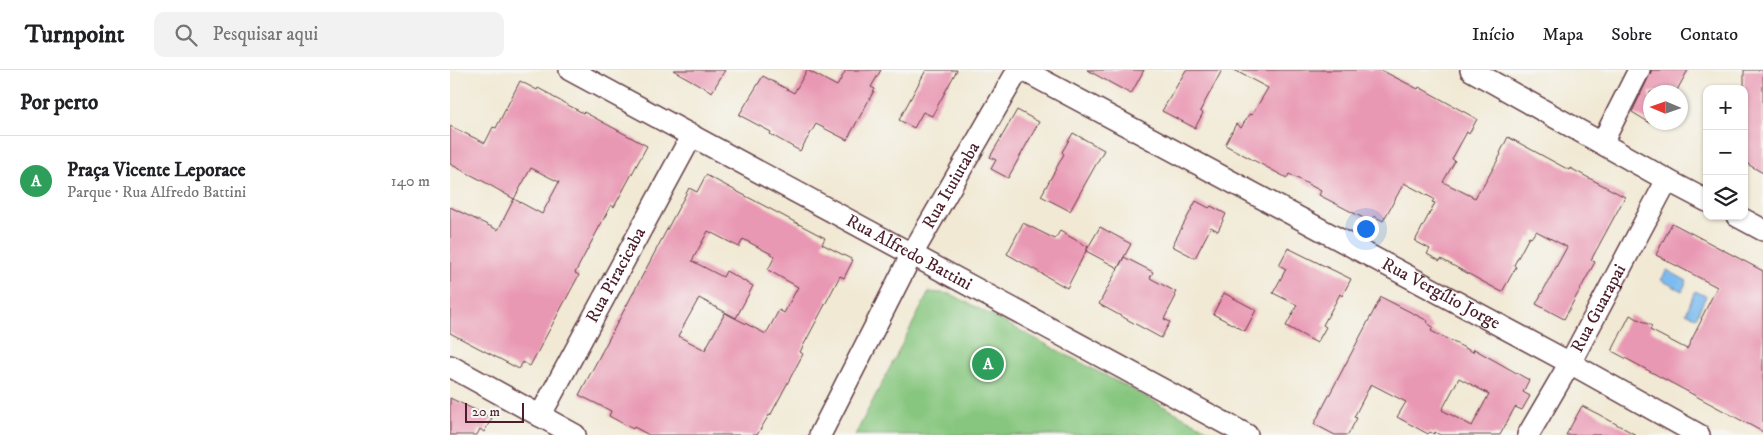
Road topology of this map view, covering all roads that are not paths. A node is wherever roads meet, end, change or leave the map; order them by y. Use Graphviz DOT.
graph roads {
  1 [pos="570,70"];
  2 [pos="1018,70"];
  3 [pos="1022,70"];
  4 [pos="1471,70"];
  5 [pos="1639,70"];
  6 [pos="692,135"];
  7 [pos="1602,143"];
  8 [pos="1666,180"];
  9 [pos="1703,199"];
  10 [pos="1744,220"];
  11 [pos="1763,230"];
  12 [pos="912,254"];
  13 [pos="1570,363"];
  14 [pos="450,366"];
  15 [pos="540,416"];
  16 [pos="575,435"];
  17 [pos="820,435"];
  18 [pos="1247,435"];
  19 [pos="1528,435"];
  20 [pos="1699,435"];
  1 -- 6 [label="street, Rua Alfredo Battini"];
  2 -- 12 [label="street, Rua Ituiutaba"];
  3 -- 13 [label="street, Rua Vergílio Jorge"];
  4 -- 7 [label="street"];
  5 -- 7 [label="street"];
  6 -- 12 [label="street, Rua Alfredo Battini"];
  6 -- 15 [label="street, Rua Piracicaba"];
  7 -- 8 [label="street"];
  8 -- 9 [label="street"];
  8 -- 13 [label="street, Rua Guarapai"];
  10 -- 11 [label="street"];
  12 -- 17 [label="street, Rua Ituiutaba"];
  12 -- 18 [label="street, Rua Alfredo Battini"];
  13 -- 19 [label="street, Rua Guarapai"];
  13 -- 20 [label="street, Rua Vergílio Jorge"];
  14 -- 15 [label="street"];
  15 -- 16 [label="street"];
}
